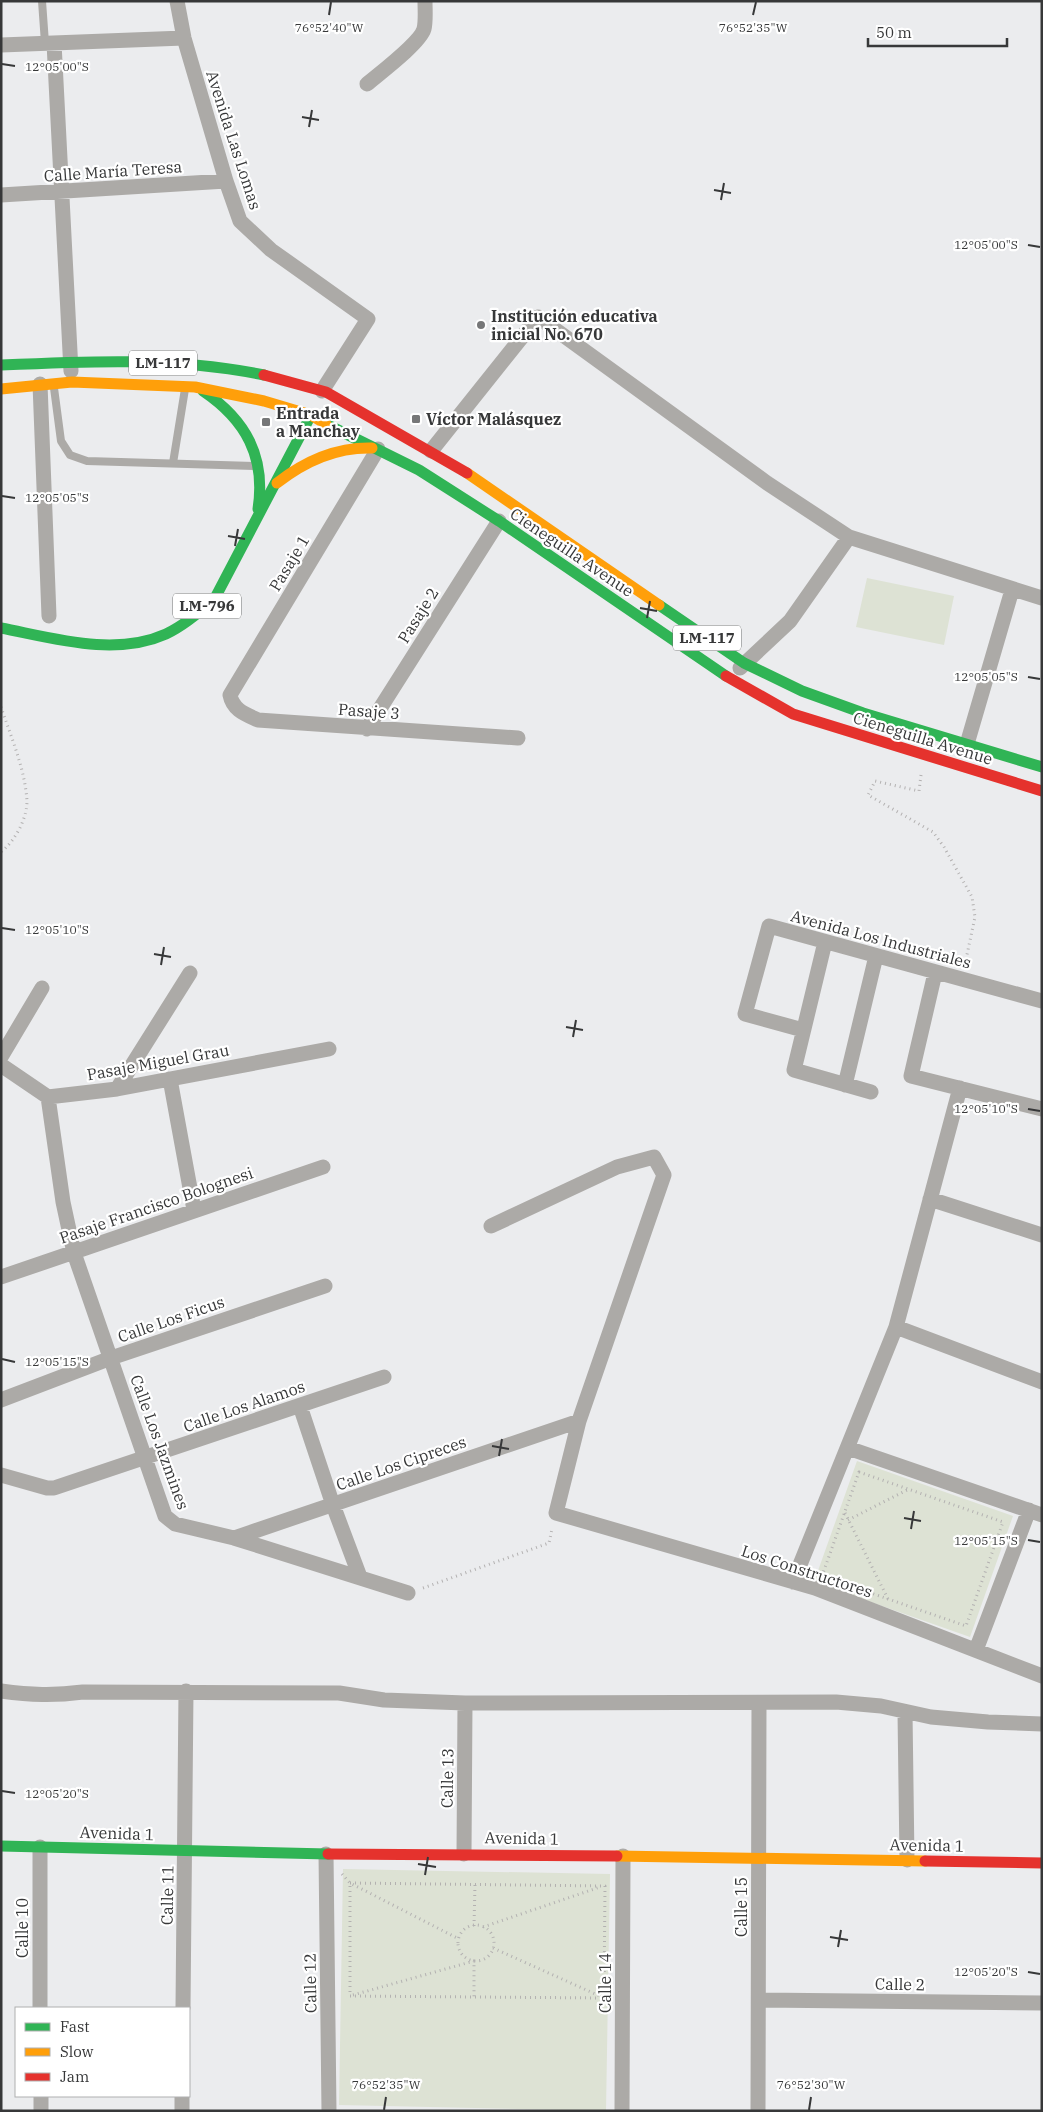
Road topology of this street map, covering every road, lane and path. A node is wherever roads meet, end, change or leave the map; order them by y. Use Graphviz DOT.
graph roads {
  1 [pos="42,1"];
  2 [pos="425,1"];
  3 [pos="182,2"];
  4 [pos="184,38"];
  5 [pos="49,43"];
  6 [pos="1,45"];
  7 [pos="367,84"];
  8 [pos="226,181"];
  9 [pos="60,192"];
  10 [pos="1,195"];
  11 [pos="71,362"];
  12 [pos="1,365"];
  13 [pos="72,382"];
  14 [pos="47,383"];
  15 [pos="190,387"];
  16 [pos="1,388"];
  17 [pos="316,403"];
  18 [pos="378,449"];
  19 [pos="430,451"];
  20 [pos="173,464"];
  21 [pos="258,466"];
  22 [pos="273,486"];
  23 [pos="254,520"];
  24 [pos="499,521"];
  25 [pos="849,537"];
  26 [pos="1012,590"];
  27 [pos="1042,598"];
  28 [pos="49,616"];
  29 [pos="1,628"];
  30 [pos="746,664"];
  31 [pos="727,677"];
  32 [pos="230,695"];
  33 [pos="1,707"];
  34 [pos="367,729"];
  35 [pos="518,738"];
  36 [pos="967,744"];
  37 [pos="1042,767"];
  38 [pos="920,768"];
  39 [pos="1042,791"];
  40 [pos="1,852"];
  41 [pos="825,942"];
  42 [pos="876,956"];
  43 [pos="190,973"];
  44 [pos="935,973"];
  45 [pos="962,980"];
  46 [pos="42,988"];
  47 [pos="1042,1000"];
  48 [pos="804,1030"];
  49 [pos="329,1049"];
  50 [pos="1,1057"];
  51 [pos="1,1065"];
  52 [pos="170,1079"];
  53 [pos="845,1085"];
  54 [pos="960,1088"];
  55 [pos="117,1089"];
  56 [pos="871,1092"];
  57 [pos="48,1097"];
  58 [pos="1042,1109"];
  59 [pos="323,1167"];
  60 [pos="930,1199"];
  61 [pos="194,1210"];
  62 [pos="491,1226"];
  63 [pos="1042,1235"];
  64 [pos="74,1253"];
  65 [pos="1,1278"];
  66 [pos="325,1286"];
  67 [pos="896,1327"];
  68 [pos="111,1358"];
  69 [pos="384,1377"];
  70 [pos="1042,1382"];
  71 [pos="1,1400"];
  72 [pos="300,1406"];
  73 [pos="579,1421"];
  74 [pos="848,1448"];
  75 [pos="145,1458"];
  76 [pos="1,1475"];
  77 [pos="909,1489"];
  78 [pos="333,1505"];
  79 [pos="844,1512"];
  80 [pos="1035,1512"];
  81 [pos="556,1513"];
  82 [pos="848,1520"];
  83 [pos="234,1538"];
  84 [pos="360,1577"];
  85 [pos="793,1582"];
  86 [pos="408,1593"];
  87 [pos="888,1599"];
  88 [pos="976,1650"];
  89 [pos="1042,1676"];
  90 [pos="1,1691"];
  91 [pos="186,1691"];
  92 [pos="465,1703"];
  93 [pos="759,1703"];
  94 [pos="905,1712"];
  95 [pos="1042,1724"];
  96 [pos="1,1846"];
  97 [pos="40,1847"];
  98 [pos="184,1851"];
  99 [pos="326,1854"];
  100 [pos="464,1854"];
  101 [pos="623,1856"];
  102 [pos="759,1858"];
  103 [pos="907,1860"];
  104 [pos="1042,1863"];
  105 [pos="350,1883"];
  106 [pos="475,1884"];
  107 [pos="605,1886"];
  108 [pos="474,1926"];
  109 [pos="483,1927"];
  110 [pos="459,1939"];
  111 [pos="493,1948"];
  112 [pos="474,1961"];
  113 [pos="350,1996"];
  114 [pos="328,1997"];
  115 [pos="474,1997"];
  116 [pos="604,1998"];
  117 [pos="622,1999"];
  118 [pos="758,2000"];
  119 [pos="1042,2003"];
  120 [pos="40,2007"];
  121 [pos="183,2007"];
  122 [pos="41,2097"];
  123 [pos="182,2097"];
  124 [pos="41,2111"];
  125 [pos="182,2111"];
  126 [pos="329,2111"];
  127 [pos="622,2111"];
  128 [pos="758,2111"];
  1 -- 5 [label="lane"];
  2 -- 7 [label="street"];
  3 -- 4 [label="street, Avenida Las Lomas"];
  4 -- 5 [label="street"];
  4 -- 8 [label="street, Avenida Las Lomas"];
  5 -- 6 [label="street"];
  5 -- 9 [label="street"];
  8 -- 9 [label="street, Calle María Teresa"];
  8 -- 17 [label="street, Avenida Las Lomas"];
  9 -- 10 [label="street, Calle María Teresa"];
  9 -- 11 [label="street"];
  11 -- 12 [label="main road, LM-117"];
  11 -- 13 [label="street"];
  11 -- 17 [label="main road, LM-117"];
  13 -- 14 [label="main road, LM-117"];
  13 -- 15 [label="main road, LM-117"];
  14 -- 16 [label="main road, LM-117"];
  14 -- 20 [label="lane"];
  14 -- 28 [label="street"];
  15 -- 17 [label="main road, LM-117"];
  15 -- 20 [label="lane"];
  15 -- 21 [label="main road"];
  17 -- 18 [label="main road, Cieneguilla Avenue / LM-117"];
  17 -- 19 [label="main road, Cieneguilla Avenue / LM-117"];
  17 -- 22 [label="main road, LM-796"];
  18 -- 22 [label="main road"];
  18 -- 24 [label="main road, Cieneguilla Avenue / LM-117"];
  18 -- 32 [label="street, Pasaje 1"];
  19 -- 25 [label="street"];
  19 -- 30 [label="main road, Cieneguilla Avenue / LM-117"];
  20 -- 21 [label="lane"];
  21 -- 23 [label="main road"];
  22 -- 23 [label="main road, LM-796"];
  23 -- 29 [label="main road, LM-796"];
  24 -- 31 [label="main road, Cieneguilla Avenue / LM-117"];
  24 -- 34 [label="street, Pasaje 2"];
  25 -- 26 [label="street"];
  25 -- 30 [label="street"];
  26 -- 27 [label="street"];
  26 -- 36 [label="street"];
  30 -- 31 [label="street"];
  30 -- 36 [label="main road, Cieneguilla Avenue / LM-117"];
  31 -- 39 [label="main road, Cieneguilla Avenue / LM-117"];
  32 -- 34 [label="street, Pasaje 3"];
  33 -- 40 [label="path"];
  34 -- 35 [label="street, Pasaje 3"];
  36 -- 37 [label="main road, Cieneguilla Avenue / LM-117"];
  38 -- 45 [label="path"];
  41 -- 42 [label="street, Avenida Los Industriales"];
  41 -- 48 [label="street"];
  41 -- 48 [label="street, Avenida Los Industriales"];
  42 -- 44 [label="street, Avenida Los Industriales"];
  42 -- 53 [label="street"];
  43 -- 55 [label="street"];
  44 -- 45 [label="street, Avenida Los Industriales"];
  44 -- 54 [label="street"];
  45 -- 47 [label="street, Avenida Los Industriales"];
  46 -- 50 [label="street"];
  48 -- 53 [label="street"];
  49 -- 52 [label="street, Pasaje Miguel Grau"];
  51 -- 57 [label="street"];
  52 -- 55 [label="street, Pasaje Miguel Grau"];
  52 -- 61 [label="street"];
  53 -- 56 [label="street"];
  54 -- 58 [label="street"];
  54 -- 60 [label="street"];
  55 -- 57 [label="street, Pasaje Miguel Grau"];
  57 -- 64 [label="street, Calle Los Jazmines"];
  59 -- 61 [label="street, Pasaje Francisco Bolognesi"];
  60 -- 63 [label="street"];
  60 -- 67 [label="street"];
  61 -- 64 [label="street, Pasaje Francisco Bolognesi"];
  62 -- 73 [label="street"];
  64 -- 65 [label="street, Pasaje Francisco Bolognesi"];
  64 -- 68 [label="street, Calle Los Jazmines"];
  66 -- 68 [label="street, Calle Los Ficus"];
  67 -- 70 [label="street"];
  67 -- 74 [label="street"];
  68 -- 71 [label="street, Calle Los Ficus"];
  68 -- 75 [label="street, Calle Los Jazmines"];
  69 -- 72 [label="street, Calle Los Alamos"];
  72 -- 75 [label="street, Calle Los Alamos"];
  72 -- 78 [label="street"];
  73 -- 78 [label="street, Calle Los Cipreces"];
  73 -- 81 [label="street"];
  74 -- 80 [label="street"];
  74 -- 85 [label="street"];
  75 -- 76 [label="street, Calle Los Alamos"];
  75 -- 83 [label="street, Calle Los Jazmines"];
  77 -- 79 [label="path"];
  77 -- 82 [label="path"];
  77 -- 87 [label="path"];
  78 -- 83 [label="street, Calle Los Cipreces"];
  78 -- 84 [label="street"];
  79 -- 82 [label="path"];
  79 -- 87 [label="path"];
  80 -- 88 [label="street"];
  81 -- 85 [label="street, Los Constructores"];
  81 -- 86 [label="path"];
  82 -- 87 [label="path"];
  83 -- 84 [label="street, Calle Los Jazmines"];
  84 -- 86 [label="street, Calle Los Jazmines"];
  85 -- 88 [label="street, Los Constructores"];
  88 -- 89 [label="street, Los Constructores"];
  90 -- 91 [label="street"];
  91 -- 92 [label="street"];
  91 -- 98 [label="street, Calle 11"];
  92 -- 93 [label="street"];
  92 -- 100 [label="street, Calle 13"];
  93 -- 94 [label="street"];
  93 -- 102 [label="street, Calle 15"];
  94 -- 95 [label="street"];
  94 -- 103 [label="street"];
  96 -- 97 [label="main road, Avenida 1"];
  97 -- 98 [label="main road, Avenida 1"];
  97 -- 120 [label="street, Calle 10"];
  98 -- 99 [label="main road, Avenida 1"];
  98 -- 121 [label="street, Calle 11"];
  99 -- 100 [label="main road, Avenida 1"];
  99 -- 105 [label="path"];
  99 -- 114 [label="street, Calle 12"];
  100 -- 101 [label="main road, Avenida 1"];
  101 -- 102 [label="main road, Avenida 1"];
  101 -- 107 [label="path"];
  101 -- 117 [label="street, Calle 14"];
  102 -- 103 [label="main road, Avenida 1"];
  102 -- 118 [label="street, Calle 15"];
  103 -- 104 [label="main road, Avenida 1"];
  105 -- 106 [label="path"];
  105 -- 110 [label="path"];
  105 -- 113 [label="path"];
  106 -- 107 [label="path"];
  106 -- 108 [label="path"];
  107 -- 109 [label="path"];
  107 -- 116 [label="path"];
  108 -- 109 [label="path"];
  108 -- 110 [label="path"];
  109 -- 111 [label="path"];
  110 -- 112 [label="path"];
  111 -- 112 [label="path"];
  111 -- 116 [label="path"];
  112 -- 113 [label="path"];
  112 -- 115 [label="path"];
  113 -- 114 [label="path"];
  113 -- 115 [label="path"];
  114 -- 126 [label="street, Calle 12"];
  115 -- 116 [label="path"];
  116 -- 117 [label="path"];
  117 -- 127 [label="street, Calle 14"];
  118 -- 119 [label="street, Calle 2"];
  118 -- 128 [label="street, Calle 15"];
  122 -- 124 [label="street"];
  123 -- 125 [label="street"];
}
